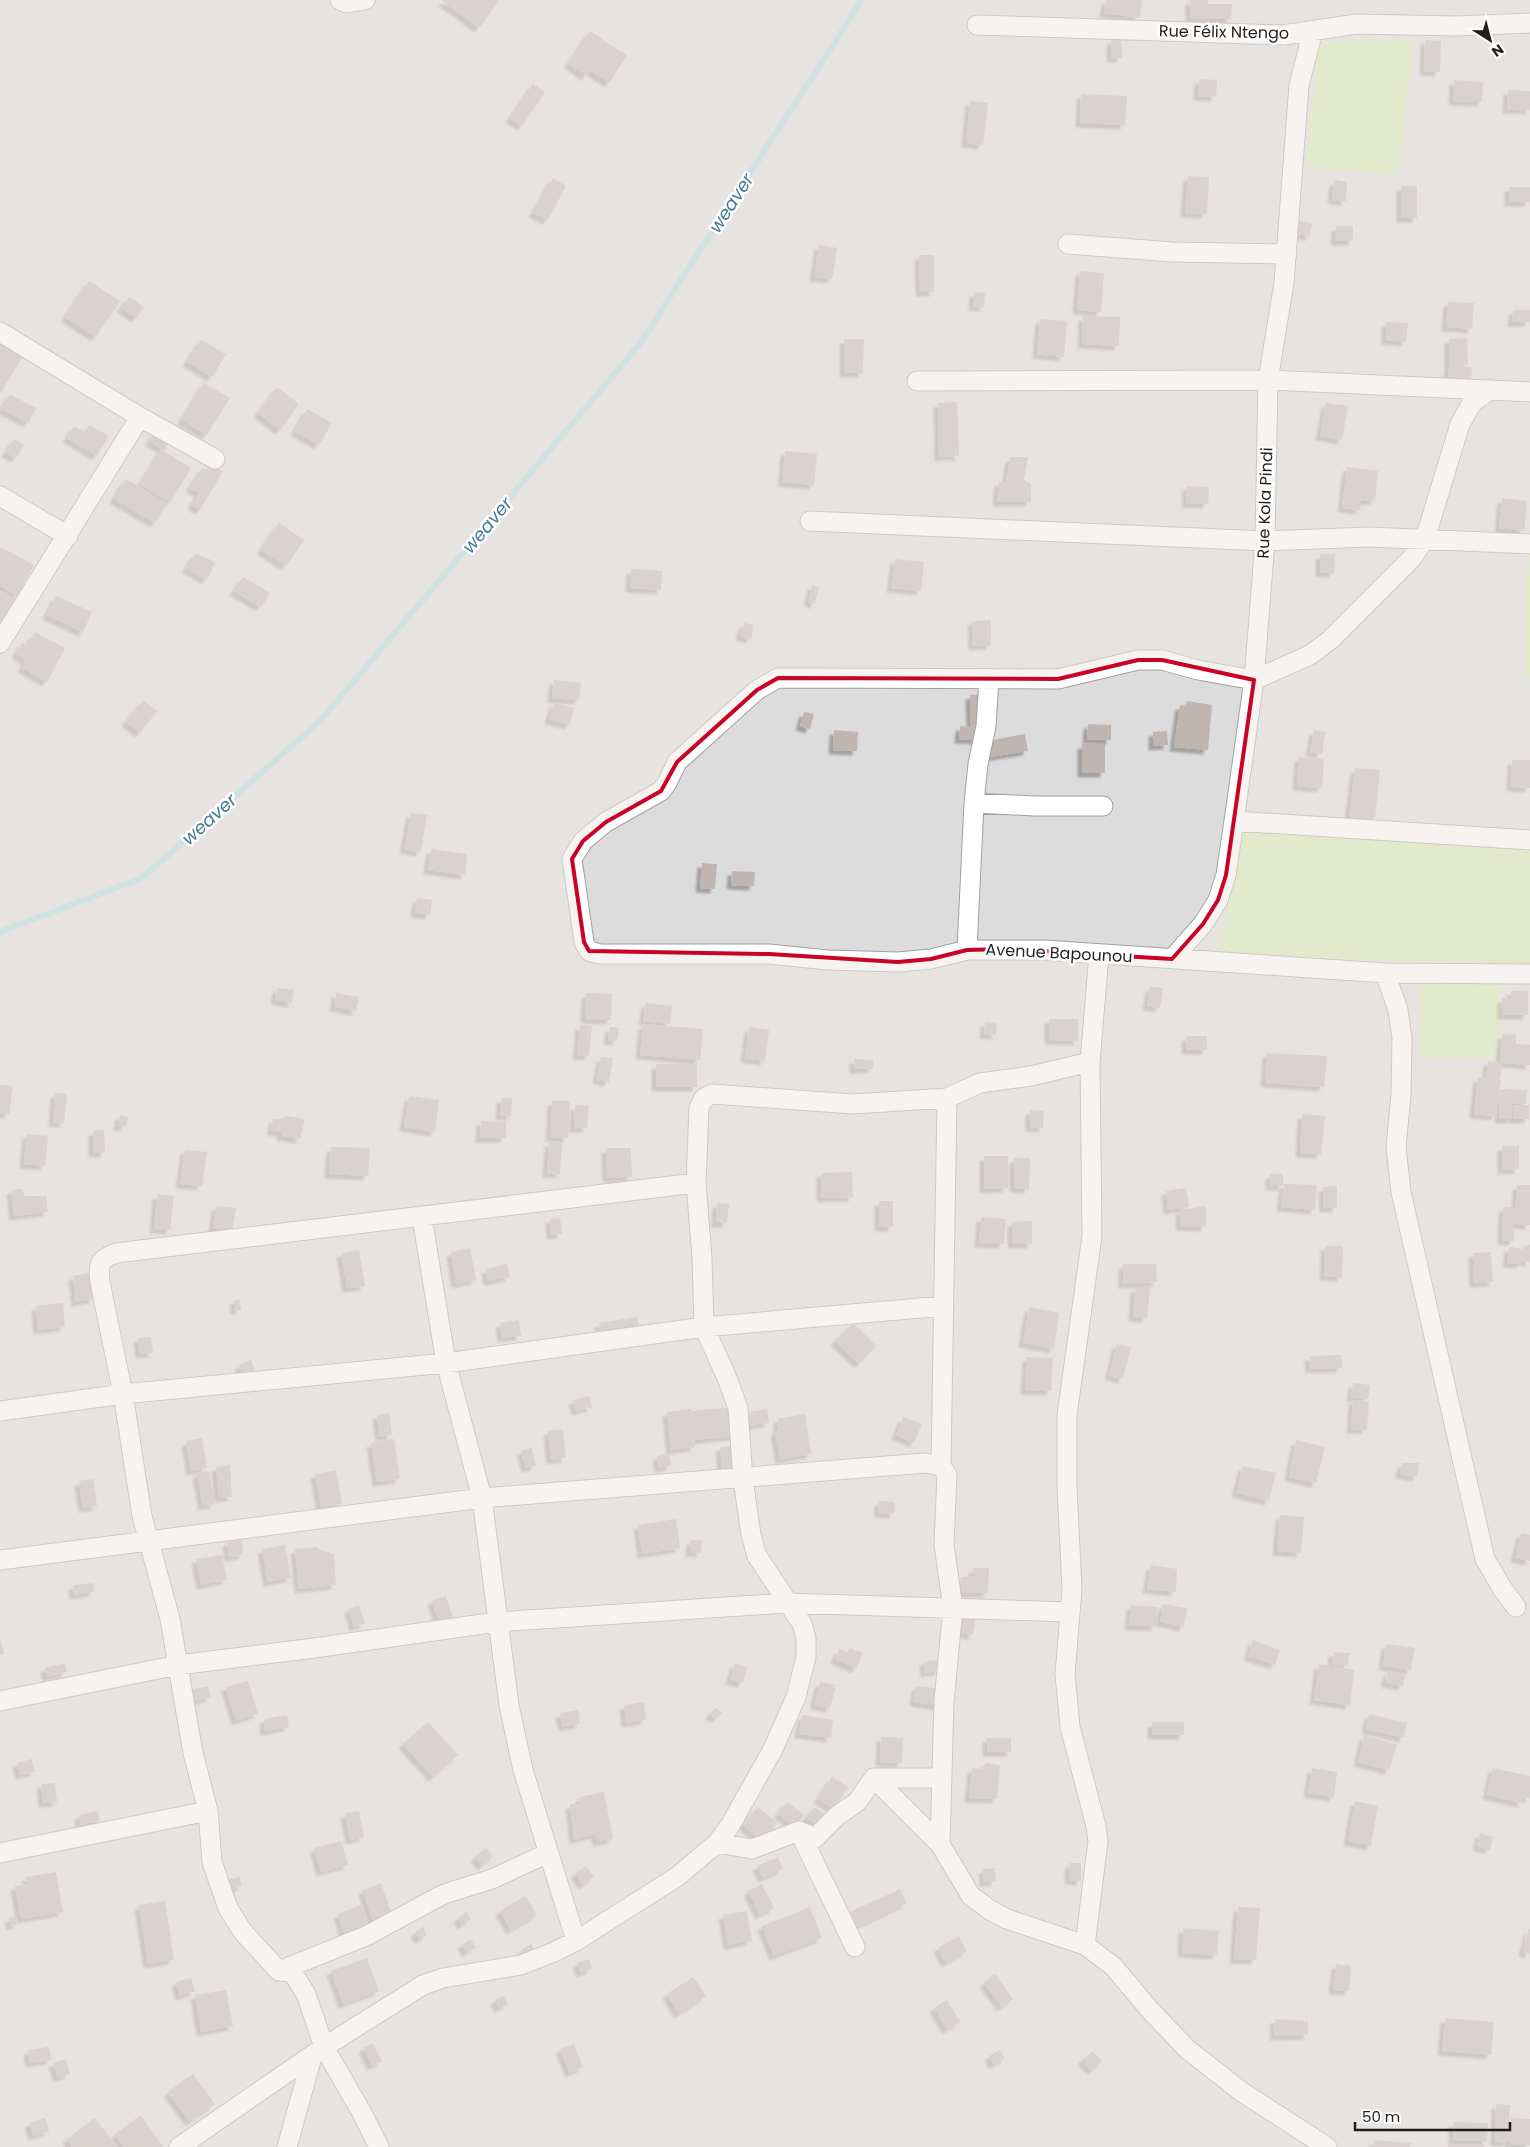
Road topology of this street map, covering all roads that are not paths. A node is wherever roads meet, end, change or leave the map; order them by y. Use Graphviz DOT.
graph roads {
  1 [pos="340,0"];
  2 [pos="365,0"];
  3 [pos="1530,23"];
  4 [pos="977,25"];
  5 [pos="1313,31"];
  6 [pos="1068,244"];
  7 [pos="1288,254"];
  8 [pos="0,332"];
  9 [pos="1268,380"];
  10 [pos="916,381"];
  11 [pos="1490,390"];
  12 [pos="1530,392"];
  13 [pos="140,417"];
  14 [pos="215,459"];
  15 [pos="0,496"];
  16 [pos="810,521"];
  17 [pos="68,536"];
  18 [pos="1425,539"];
  19 [pos="1265,541"];
  20 [pos="1530,544"];
  21 [pos="0,643"];
  22 [pos="989,679"];
  23 [pos="1254,680"];
  24 [pos="974,804"];
  25 [pos="1103,806"];
  26 [pos="1234,821"];
  27 [pos="1530,840"];
  28 [pos="967,950"];
  29 [pos="1099,954"];
  30 [pos="1172,958"];
  31 [pos="1385,973"];
  32 [pos="1530,974"];
  33 [pos="1090,1062"];
  34 [pos="947,1098"];
  35 [pos="696,1184"];
  36 [pos="422,1217"];
  37 [pos="943,1306"];
  38 [pos="704,1327"];
  39 [pos="446,1363"];
  40 [pos="123,1394"];
  41 [pos="0,1411"];
  42 [pos="941,1466"];
  43 [pos="743,1478"];
  44 [pos="482,1498"];
  45 [pos="150,1542"];
  46 [pos="0,1560"];
  47 [pos="787,1603"];
  48 [pos="1516,1607"];
  49 [pos="953,1608"];
  50 [pos="1069,1612"];
  51 [pos="497,1622"];
  52 [pos="178,1665"];
  53 [pos="0,1701"];
  54 [pos="874,1778"];
  55 [pos="940,1778"];
  56 [pos="208,1811"];
  57 [pos="799,1831"];
  58 [pos="717,1842"];
  59 [pos="940,1844"];
  60 [pos="0,1853"];
  61 [pos="548,1853"];
  62 [pos="576,1941"];
  63 [pos="1085,1945"];
  64 [pos="855,1947"];
  65 [pos="279,1972"];
  66 [pos="318,2052"];
  67 [pos="179,2147"];
  68 [pos="287,2147"];
  69 [pos="379,2147"];
  70 [pos="1327,2147"];
  1 -- 2 [label="street"];
  3 -- 5 [label="street, Rue Félix Ntengo"];
  4 -- 5 [label="street, Rue Félix Ntengo"];
  5 -- 7 [label="street, Rue Kola Pindi"];
  6 -- 7 [label="street"];
  7 -- 9 [label="street, Rue Kola Pindi"];
  8 -- 13 [label="street"];
  9 -- 10 [label="street"];
  9 -- 11 [label="street"];
  9 -- 19 [label="street, Rue Kola Pindi"];
  11 -- 12 [label="street"];
  11 -- 18 [label="street"];
  13 -- 14 [label="street"];
  13 -- 17 [label="street"];
  15 -- 17 [label="street"];
  16 -- 19 [label="street"];
  17 -- 21 [label="street"];
  18 -- 19 [label="street"];
  18 -- 20 [label="street"];
  18 -- 23 [label="street"];
  19 -- 23 [label="street, Rue Kola Pindi"];
  22 -- 23 [label="street"];
  22 -- 24 [label="street"];
  22 -- 28 [label="street, Avenue Bapounou"];
  23 -- 26 [label="street, Rue Kola Pindi"];
  24 -- 25 [label="street"];
  24 -- 28 [label="street"];
  26 -- 27 [label="street"];
  26 -- 30 [label="street, Rue Kola Pindi"];
  28 -- 29 [label="street, Avenue Bapounou"];
  29 -- 30 [label="street, Avenue Bapounou"];
  29 -- 33 [label="street"];
  30 -- 31 [label="street, Avenue Bapounou"];
  31 -- 32 [label="street, Avenue Bapounou"];
  31 -- 48 [label="street"];
  33 -- 34 [label="street"];
  33 -- 50 [label="street"];
  34 -- 35 [label="street"];
  34 -- 37 [label="street"];
  35 -- 36 [label="street"];
  35 -- 38 [label="street"];
  36 -- 39 [label="street"];
  36 -- 40 [label="street"];
  37 -- 38 [label="street"];
  37 -- 42 [label="street"];
  38 -- 39 [label="street"];
  38 -- 43 [label="street"];
  39 -- 40 [label="street"];
  39 -- 44 [label="street"];
  40 -- 41 [label="street"];
  40 -- 45 [label="street"];
  42 -- 43 [label="street"];
  42 -- 49 [label="street"];
  43 -- 44 [label="street"];
  43 -- 47 [label="street"];
  44 -- 45 [label="street"];
  44 -- 51 [label="street"];
  45 -- 46 [label="street"];
  45 -- 52 [label="street"];
  47 -- 49 [label="street"];
  47 -- 51 [label="street"];
  47 -- 58 [label="street"];
  49 -- 50 [label="street"];
  49 -- 55 [label="street"];
  50 -- 63 [label="street"];
  51 -- 52 [label="street"];
  51 -- 61 [label="street"];
  52 -- 53 [label="street"];
  52 -- 56 [label="street"];
  54 -- 55 [label="street"];
  54 -- 57 [label="street"];
  54 -- 59 [label="street"];
  55 -- 59 [label="street"];
  56 -- 60 [label="street"];
  56 -- 65 [label="street"];
  57 -- 58 [label="street"];
  57 -- 64 [label="street"];
  58 -- 62 [label="street"];
  59 -- 63 [label="street"];
  61 -- 62 [label="street"];
  61 -- 65 [label="street"];
  62 -- 66 [label="street"];
  63 -- 70 [label="street"];
  65 -- 66 [label="street"];
  66 -- 67 [label="street"];
  66 -- 68 [label="street"];
  66 -- 69 [label="street"];
}
